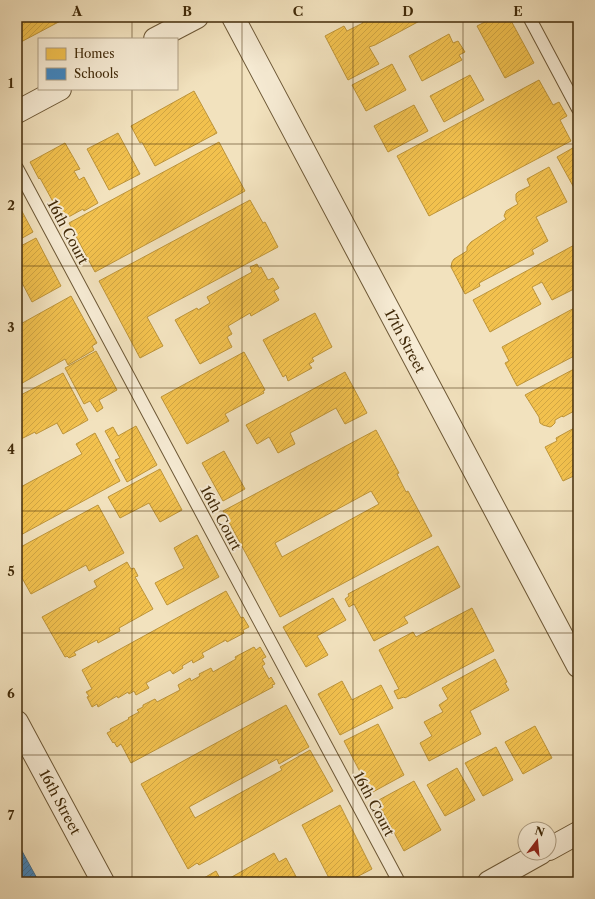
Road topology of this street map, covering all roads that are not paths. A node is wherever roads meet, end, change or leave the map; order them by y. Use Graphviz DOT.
graph roads {
  1 [pos="197,17"];
  2 [pos="233,17"];
  3 [pos="529,17"];
  4 [pos="157,38"];
  5 [pos="58,90"];
  6 [pos="578,109"];
  7 [pos="17,112"];
  8 [pos="17,168"];
  9 [pos="578,666"];
  10 [pos="17,722"];
  11 [pos="578,833"];
  12 [pos="557,845"];
  13 [pos="527,861"];
  14 [pos="103,882"];
  15 [pos="399,882"];
  16 [pos="489,882"];
  1 -- 4 [label="street"];
  2 -- 9 [label="street, 17th Street"];
  3 -- 6 [label="lane"];
  5 -- 7 [label="street"];
  8 -- 15 [label="lane, 16th Court"];
  10 -- 14 [label="street, 16th Street"];
  11 -- 12 [label="street"];
  13 -- 16 [label="street"];
}
